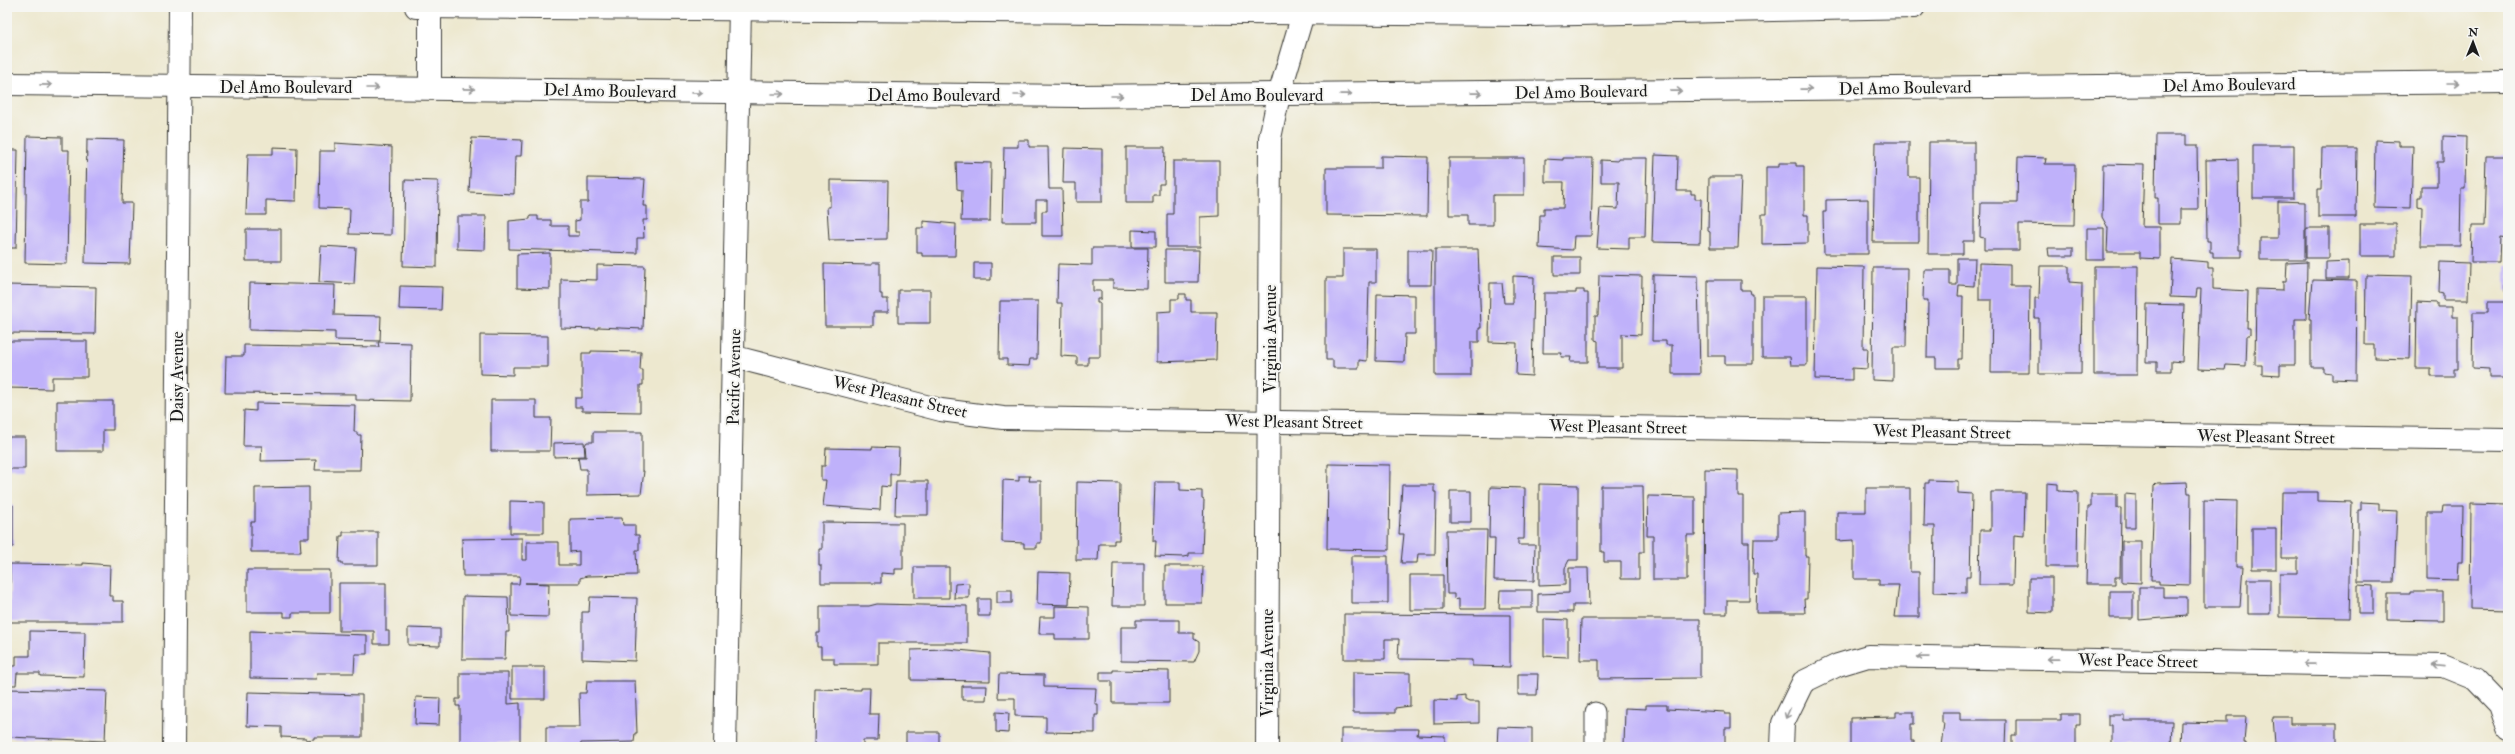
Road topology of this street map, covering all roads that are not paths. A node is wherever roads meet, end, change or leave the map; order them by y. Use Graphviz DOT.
graph roads {
  1 [pos="180,7"];
  2 [pos="416,7"];
  3 [pos="430,7"];
  4 [pos="1911,7"];
  5 [pos="1914,7"];
  6 [pos="1770,8"];
  7 [pos="740,9"];
  8 [pos="1627,10"];
  9 [pos="1304,11"];
  10 [pos="2508,82"];
  11 [pos="7,84"];
  12 [pos="180,86"];
  13 [pos="430,88"];
  14 [pos="739,93"];
  15 [pos="1279,95"];
  16 [pos="735,357"];
  17 [pos="1270,422"];
  18 [pos="2508,440"];
  19 [pos="1595,712"];
  20 [pos="2508,728"];
  21 [pos="174,747"];
  22 [pos="725,747"];
  23 [pos="1267,747"];
  24 [pos="1595,747"];
  25 [pos="1782,747"];
  1 -- 12 [label="street, Daisy Avenue"];
  2 -- 3 [label="street"];
  3 -- 7 [label="street"];
  3 -- 13 [label="street"];
  4 -- 5 [label="street"];
  4 -- 6 [label="street"];
  6 -- 8 [label="street"];
  7 -- 9 [label="street"];
  7 -- 14 [label="street, Pacific Avenue"];
  8 -- 9 [label="street"];
  9 -- 15 [label="street, Virginia Avenue"];
  15 -- 10 [label="street, Del Amo Boulevard, one-way"];
  11 -- 12 [label="street, Del Amo Boulevard, one-way"];
  12 -- 13 [label="street, Del Amo Boulevard, one-way"];
  12 -- 21 [label="street, Daisy Avenue"];
  13 -- 14 [label="street, Del Amo Boulevard, one-way"];
  14 -- 15 [label="street, Del Amo Boulevard, one-way"];
  14 -- 16 [label="street, Pacific Avenue"];
  15 -- 17 [label="street, Virginia Avenue"];
  16 -- 17 [label="street, West Pleasant Street"];
  16 -- 22 [label="street, Pacific Avenue"];
  17 -- 18 [label="street, West Pleasant Street"];
  17 -- 23 [label="street, Virginia Avenue"];
  19 -- 24 [label="lane"];
  20 -- 25 [label="street, West Peace Street, one-way"];
}
